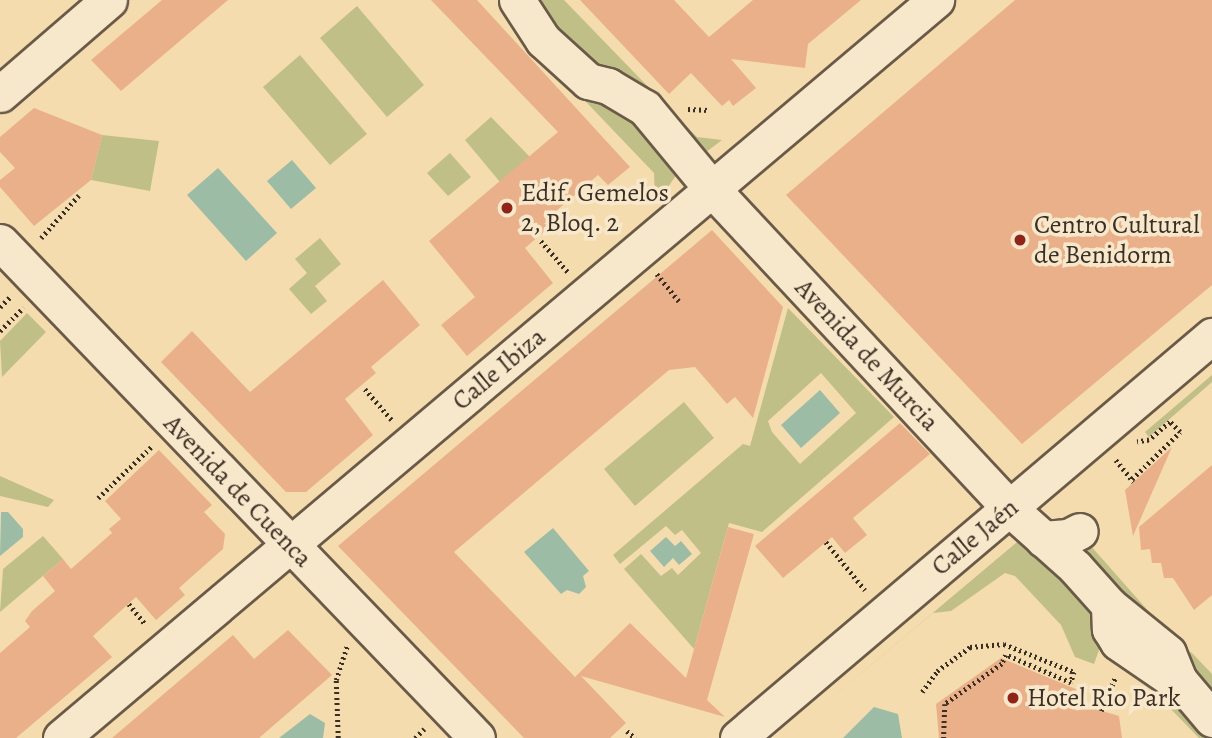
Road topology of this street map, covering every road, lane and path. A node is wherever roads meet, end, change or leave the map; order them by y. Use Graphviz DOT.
graph roads {
  1 [pos="109,0"];
  2 [pos="517,0"];
  3 [pos="936,0"];
  4 [pos="0,94"];
  5 [pos="712,189"];
  6 [pos="79,195"];
  7 [pos="541,241"];
  8 [pos="9,251"];
  9 [pos="587,294"];
  10 [pos="1212,336"];
  11 [pos="365,389"];
  12 [pos="1115,418"];
  13 [pos="174,425"];
  14 [pos="412,443"];
  15 [pos="1114,458"];
  16 [pos="98,498"];
  17 [pos="1009,508"];
  18 [pos="1080,530"];
  19 [pos="1043,539"];
  20 [pos="826,542"];
  21 [pos="289,543"];
  22 [pos="884,614"];
  23 [pos="357,615"];
  24 [pos="922,692"];
  25 [pos="1212,719"];
  26 [pos="627,731"];
  27 [pos="61,738"];
  28 [pos="338,738"];
  29 [pos="477,738"];
  30 [pos="635,738"];
  31 [pos="738,738"];
  32 [pos="944,738"];
  1 -- 4 [label="street"];
  2 -- 5 [label="street, Avenida de Murcia"];
  3 -- 5 [label="street, Calle Ibiza"];
  5 -- 9 [label="street, Calle Ibiza"];
  5 -- 17 [label="street, Avenida de Murcia"];
  6 -- 8 [label="path"];
  7 -- 9 [label="path"];
  8 -- 13 [label="street, Avenida de Cuenca"];
  9 -- 14 [label="street, Calle Ibiza"];
  10 -- 12 [label="street, Calle Jaén"];
  11 -- 14 [label="path"];
  12 -- 15 [label="path"];
  12 -- 17 [label="street, Calle Jaén"];
  13 -- 16 [label="path"];
  13 -- 21 [label="street, Avenida de Cuenca"];
  14 -- 21 [label="street, Calle Ibiza"];
  17 -- 19 [label="street, Avenida de Murcia"];
  17 -- 22 [label="street, Calle Jaén"];
  18 -- 19 [label="street"];
  19 -- 25 [label="street, Avenida de Murcia"];
  20 -- 22 [label="path"];
  21 -- 23 [label="street, Avenida de Cuenca"];
  21 -- 27 [label="street, Calle Ibiza"];
  22 -- 31 [label="street, Calle Jaén"];
  23 -- 28 [label="path"];
  23 -- 29 [label="street, Avenida de Cuenca"];
  24 -- 32 [label="path"];
  26 -- 30 [label="path"];
}
